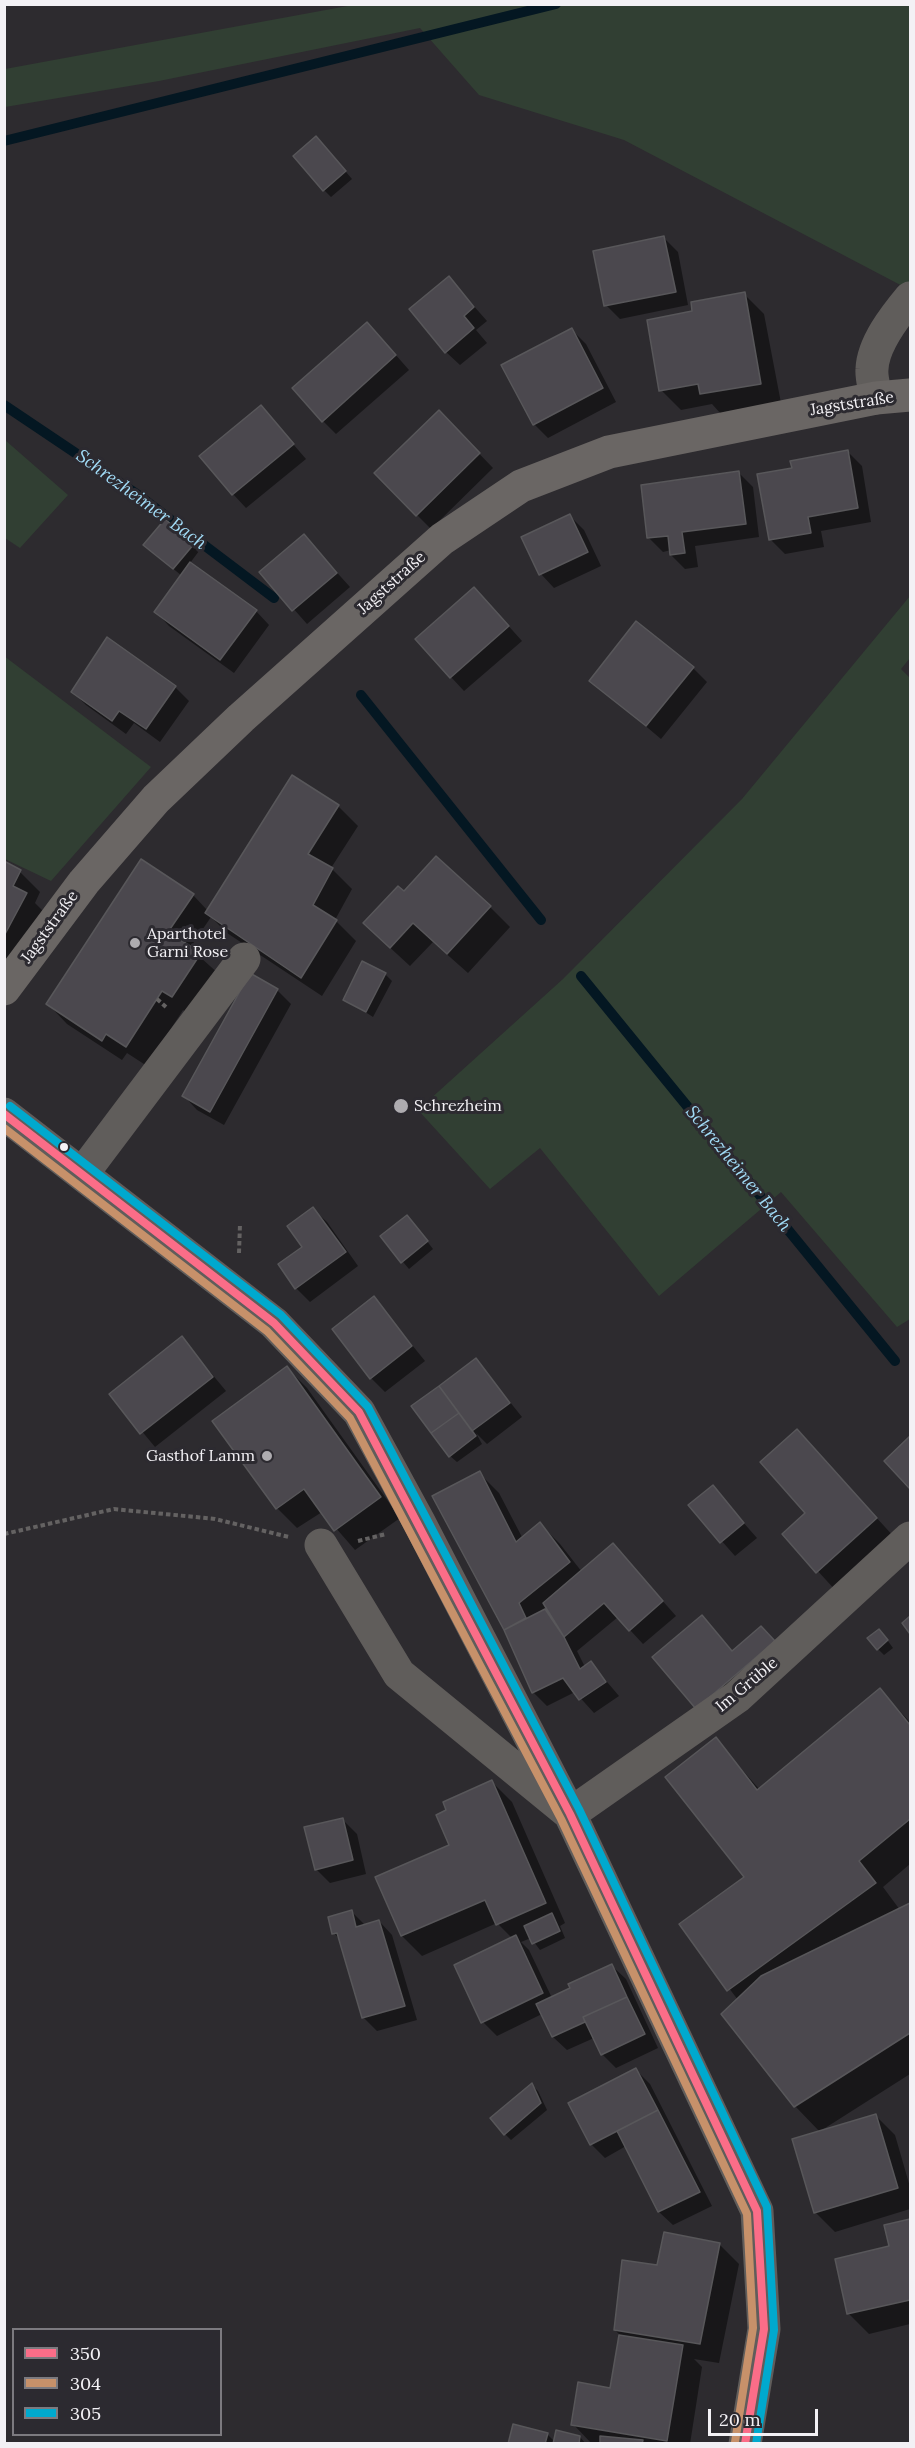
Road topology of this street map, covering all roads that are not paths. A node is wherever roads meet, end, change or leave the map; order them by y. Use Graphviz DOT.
graph roads {
  1 [pos="910,298"];
  2 [pos="910,395"];
  3 [pos="876,398"];
  4 [pos="244,958"];
  5 [pos="4,989"];
  6 [pos="4,1114"];
  7 [pos="83,1173"];
  8 [pos="910,1538"];
  9 [pos="321,1545"];
  10 [pos="570,1814"];
  11 [pos="746,2444"];
  1 -- 3 [label="street"];
  2 -- 3 [label="main road, Jagststraße"];
  3 -- 5 [label="main road, Jagststraße"];
  4 -- 7 [label="street"];
  6 -- 7 [label="street"];
  7 -- 10 [label="street"];
  8 -- 10 [label="street, Im Grüble"];
  9 -- 10 [label="street"];
  10 -- 11 [label="street"];
}
